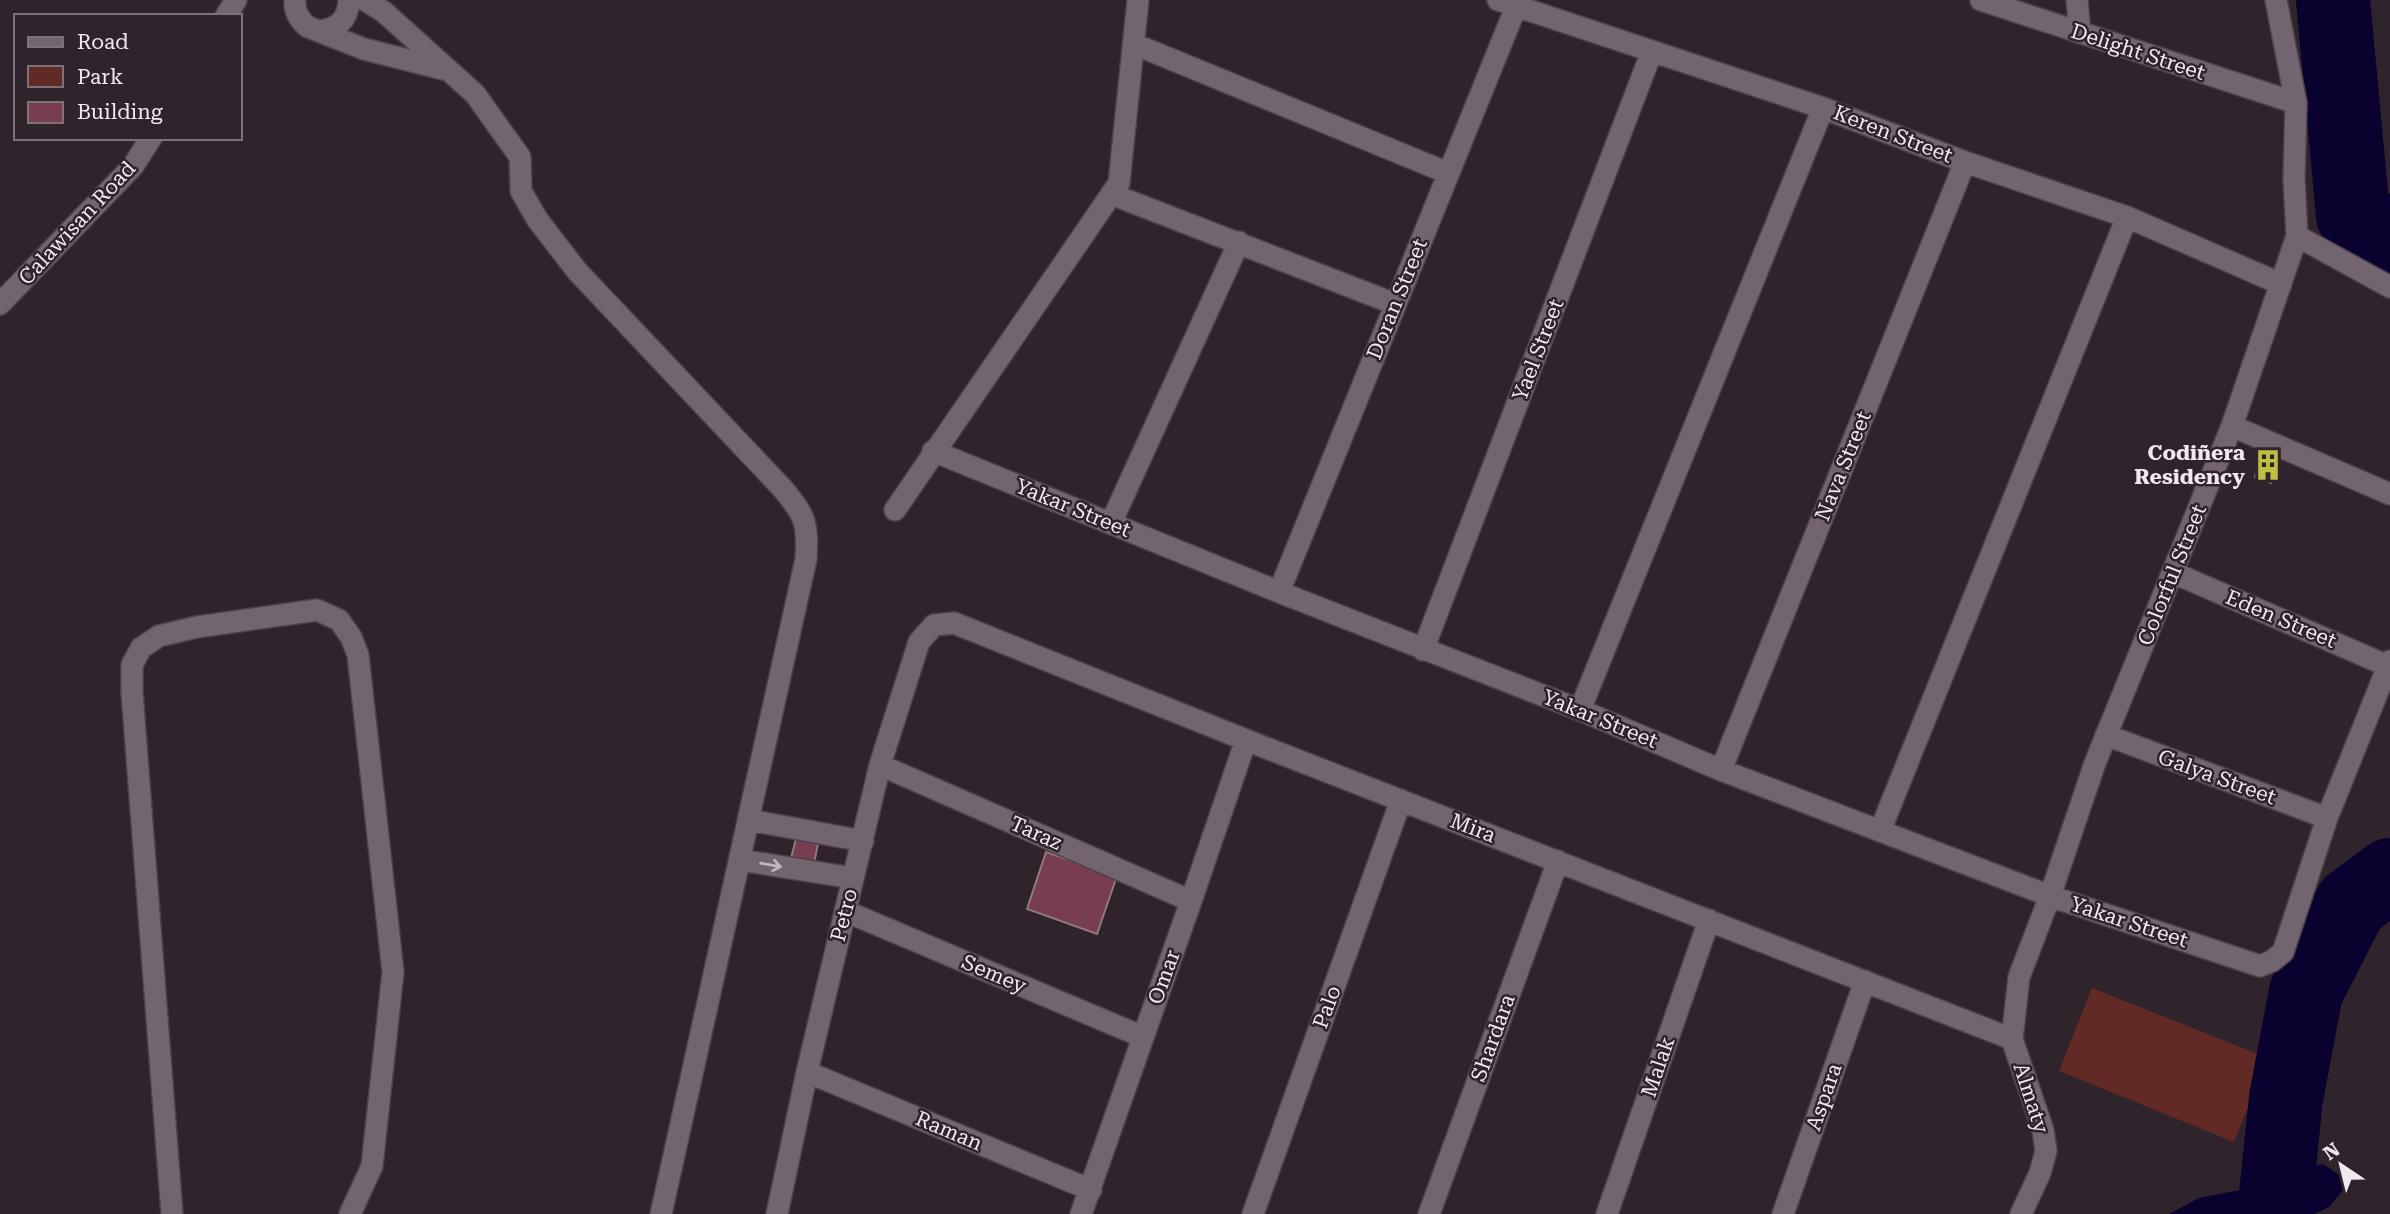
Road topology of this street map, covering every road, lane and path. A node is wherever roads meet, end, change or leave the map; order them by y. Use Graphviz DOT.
graph roads {
  1 [pos="295,0"];
  2 [pos="349,0"];
  3 [pos="365,0"];
  4 [pos="1138,0"];
  5 [pos="1981,0"];
  6 [pos="2077,0"];
  7 [pos="2276,0"];
  8 [pos="1507,3"];
  9 [pos="318,30"];
  10 [pos="2080,33"];
  11 [pos="1134,44"];
  12 [pos="1652,51"];
  13 [pos="445,70"];
  14 [pos="2296,103"];
  15 [pos="1823,108"];
  16 [pos="150,140"];
  17 [pos="1965,162"];
  18 [pos="1448,173"];
  19 [pos="1111,194"];
  20 [pos="2127,217"];
  21 [pos="2297,236"];
  22 [pos="1239,243"];
  23 [pos="2281,284"];
  24 [pos="2390,287"];
  25 [pos="0,304"];
  26 [pos="1395,304"];
  27 [pos="2232,426"];
  28 [pos="933,451"];
  29 [pos="2390,494"];
  30 [pos="895,510"];
  31 [pos="1111,523"];
  32 [pos="2174,573"];
  33 [pos="1279,592"];
  34 [pos="934,625"];
  35 [pos="1423,650"];
  36 [pos="2389,663"];
  37 [pos="1580,709"];
  38 [pos="2106,736"];
  39 [pos="1246,740"];
  40 [pos="880,765"];
  41 [pos="1721,770"];
  42 [pos="1401,800"];
  43 [pos="2327,818"];
  44 [pos="749,820"];
  45 [pos="1880,831"];
  46 [pos="863,841"];
  47 [pos="740,860"];
  48 [pos="1558,861"];
  49 [pos="853,878"];
  50 [pos="2050,896"];
  51 [pos="1192,901"];
  52 [pos="845,911"];
  53 [pos="1709,920"];
  54 [pos="2019,977"];
  55 [pos="1865,981"];
  56 [pos="1143,1037"];
  57 [pos="2012,1039"];
  58 [pos="807,1072"];
  59 [pos="1091,1190"];
  60 [pos="172,1214"];
  61 [pos="350,1214"];
  62 [pos="661,1214"];
  63 [pos="777,1214"];
  64 [pos="1081,1214"];
  65 [pos="1253,1214"];
  66 [pos="1429,1214"];
  67 [pos="1607,1214"];
  68 [pos="1783,1214"];
  69 [pos="2021,1214"];
  1 -- 9 [label="street"];
  2 -- 9 [label="street"];
  3 -- 13 [label="street"];
  4 -- 11 [label="street"];
  5 -- 10 [label="street, Delight Street"];
  6 -- 10 [label="street"];
  7 -- 14 [label="street, Colorful Street"];
  8 -- 12 [label="street, Keren Street"];
  8 -- 18 [label="street, Doran Street"];
  9 -- 13 [label="street"];
  10 -- 14 [label="street, Delight Street"];
  11 -- 18 [label="street"];
  11 -- 19 [label="street"];
  12 -- 15 [label="street, Keren Street"];
  12 -- 35 [label="street, Yael Street"];
  13 -- 44 [label="street"];
  14 -- 21 [label="street, Colorful Street"];
  15 -- 17 [label="street, Keren Street"];
  15 -- 37 [label="street"];
  16 -- 25 [label="street, Calawisan Road"];
  17 -- 20 [label="street, Keren Street"];
  17 -- 41 [label="street, Nava Street"];
  18 -- 26 [label="street, Doran Street"];
  19 -- 22 [label="street"];
  19 -- 28 [label="street"];
  20 -- 23 [label="street, Keren Street"];
  20 -- 45 [label="street"];
  21 -- 23 [label="street, Colorful Street"];
  21 -- 24 [label="street"];
  22 -- 26 [label="street"];
  22 -- 31 [label="street"];
  23 -- 27 [label="street, Colorful Street"];
  26 -- 33 [label="street, Doran Street"];
  27 -- 29 [label="street"];
  27 -- 32 [label="street, Colorful Street"];
  28 -- 30 [label="street"];
  28 -- 31 [label="street, Yakar Street"];
  31 -- 33 [label="street, Yakar Street"];
  32 -- 36 [label="street, Eden Street"];
  32 -- 38 [label="street, Colorful Street"];
  33 -- 35 [label="street, Yakar Street"];
  34 -- 39 [label="street, Mira"];
  34 -- 40 [label="street, Petro"];
  35 -- 37 [label="street, Yakar Street"];
  36 -- 43 [label="street"];
  37 -- 41 [label="street, Yakar Street"];
  38 -- 43 [label="street, Galya Street"];
  38 -- 50 [label="street, Colorful Street"];
  39 -- 42 [label="street, Mira"];
  39 -- 51 [label="street, Omar"];
  40 -- 46 [label="street, Petro"];
  40 -- 51 [label="street, Taraz"];
  41 -- 45 [label="street, Yakar Street"];
  42 -- 48 [label="street, Mira"];
  42 -- 65 [label="street, Palo"];
  43 -- 50 [label="street, Yakar Street"];
  44 -- 46 [label="street"];
  44 -- 47 [label="street"];
  45 -- 50 [label="street, Yakar Street"];
  46 -- 49 [label="street, Petro"];
  47 -- 49 [label="street, one-way"];
  47 -- 62 [label="street"];
  48 -- 53 [label="street, Mira"];
  48 -- 66 [label="street, Shardara"];
  49 -- 52 [label="street, Petro"];
  50 -- 54 [label="street, Colorful Street"];
  51 -- 56 [label="street, Omar"];
  52 -- 56 [label="street, Semey"];
  52 -- 58 [label="street, Petro"];
  53 -- 55 [label="street, Mira"];
  53 -- 67 [label="street, Malak"];
  54 -- 57 [label="street, Almaty"];
  55 -- 57 [label="street, Mira"];
  55 -- 68 [label="street, Aspara"];
  56 -- 59 [label="street, Omar"];
  57 -- 69 [label="street, Almaty"];
  58 -- 59 [label="street, Raman"];
  58 -- 63 [label="street, Petro"];
  59 -- 64 [label="street, Omar"];
  60 -- 61 [label="street"];
}
